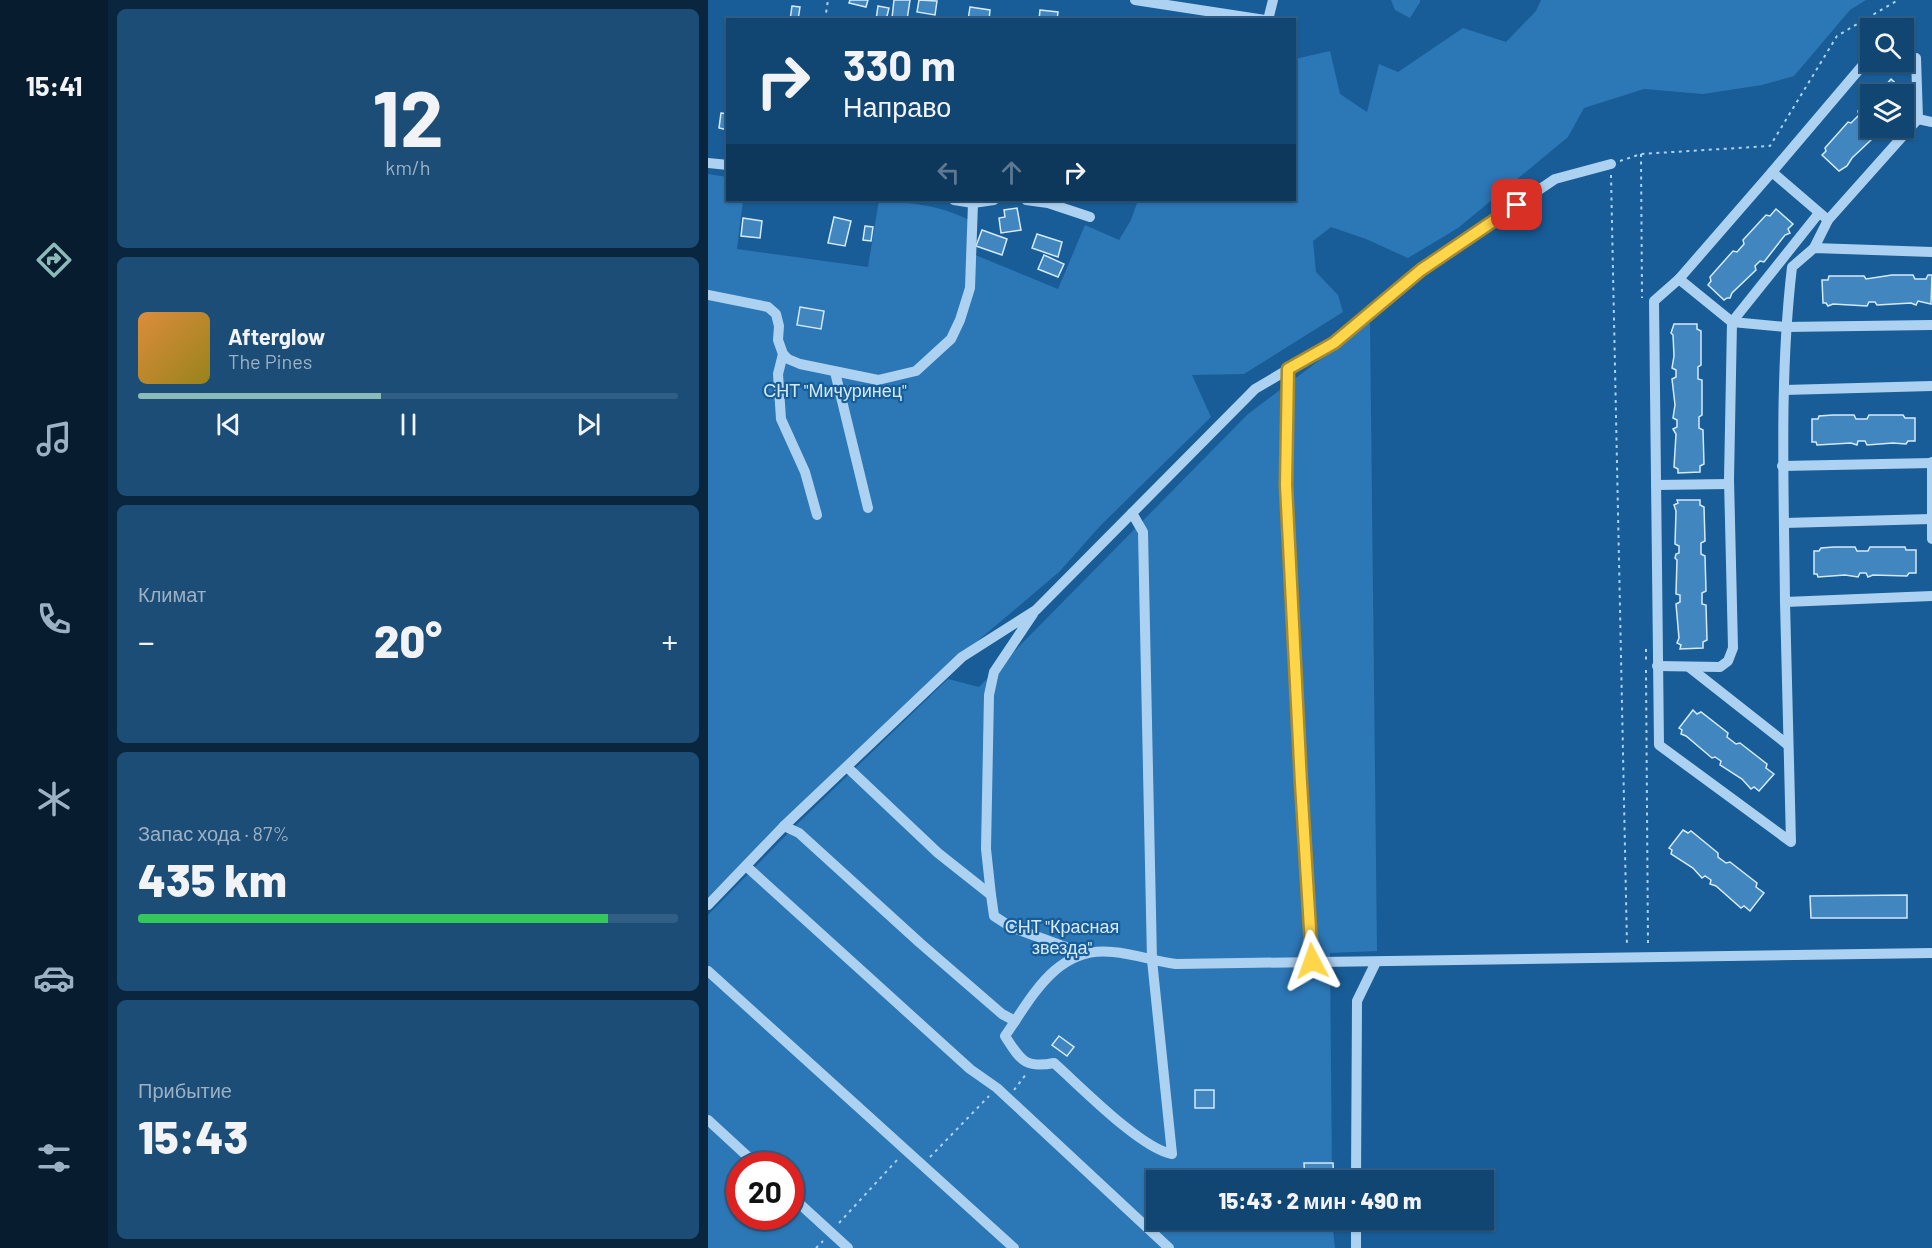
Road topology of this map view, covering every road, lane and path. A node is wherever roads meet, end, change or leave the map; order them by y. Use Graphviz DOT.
graph roads {
  1 [pos="828,0"];
  2 [pos="1135,0"];
  3 [pos="1273,0"];
  4 [pos="825,18"];
  5 [pos="1254,18"];
  6 [pos="1268,18"];
  7 [pos="1914,58"];
  8 [pos="1860,68"];
  9 [pos="1918,119"];
  10 [pos="1932,122"];
  11 [pos="708,163"];
  12 [pos="1611,164"];
  13 [pos="726,165"];
  14 [pos="1772,172"];
  15 [pos="960,201"];
  16 [pos="987,201"];
  17 [pos="1033,201"];
  18 [pos="973,203"];
  19 [pos="1824,216"];
  20 [pos="1090,217"];
  21 [pos="1814,248"];
  22 [pos="1932,252"];
  23 [pos="1679,279"];
  24 [pos="708,295"];
  25 [pos="1732,322"];
  26 [pos="1932,325"];
  27 [pos="1785,327"];
  28 [pos="783,354"];
  29 [pos="1288,369"];
  30 [pos="835,372"];
  31 [pos="1932,386"];
  32 [pos="1784,390"];
  33 [pos="1932,463"];
  34 [pos="1782,466"];
  35 [pos="1729,484"];
  36 [pos="1656,485"];
  37 [pos="868,508"];
  38 [pos="1132,513"];
  39 [pos="817,515"];
  40 [pos="1931,519"];
  41 [pos="1784,523"];
  42 [pos="1932,539"];
  43 [pos="1932,596"];
  44 [pos="1785,602"];
  45 [pos="1036,610"];
  46 [pos="1657,666"];
  47 [pos="1688,666"];
  48 [pos="1788,745"];
  49 [pos="847,767"];
  50 [pos="784,826"];
  51 [pos="746,866"];
  52 [pos="991,895"];
  53 [pos="708,905"];
  54 [pos="1082,953"];
  55 [pos="1932,953"];
  56 [pos="1152,960"];
  57 [pos="1312,961"];
  58 [pos="1376,962"];
  59 [pos="708,972"];
  60 [pos="1015,1021"];
  61 [pos="1037,1066"];
  62 [pos="997,1088"];
  63 [pos="1008,1098"];
  64 [pos="708,1120"];
  65 [pos="906,1150"];
  66 [pos="743,1152"];
  67 [pos="922,1165"];
  68 [pos="1356,1170"];
  69 [pos="804,1208"];
  70 [pos="1356,1230"];
  71 [pos="831,1232"];
  72 [pos="816,1248"];
  73 [pos="848,1248"];
  74 [pos="1014,1248"];
  75 [pos="1169,1248"];
  76 [pos="1356,1248"];
  1 -- 4 [label="path"];
  2 -- 5 [label="street"];
  3 -- 6 [label="street"];
  7 -- 9 [label="street"];
  8 -- 14 [label="street"];
  9 -- 10 [label="street"];
  9 -- 19 [label="street"];
  11 -- 13 [label="street"];
  12 -- 29 [label="street"];
  14 -- 19 [label="street"];
  14 -- 23 [label="street"];
  15 -- 18 [label="street"];
  16 -- 18 [label="street"];
  17 -- 20 [label="street"];
  18 -- 30 [label="street"];
  19 -- 21 [label="street"];
  19 -- 25 [label="street"];
  21 -- 22 [label="street"];
  21 -- 27 [label="street"];
  23 -- 25 [label="street"];
  23 -- 36 [label="street"];
  24 -- 28 [label="street"];
  25 -- 27 [label="street"];
  25 -- 35 [label="street"];
  26 -- 27 [label="street"];
  27 -- 32 [label="street"];
  28 -- 30 [label="street"];
  28 -- 39 [label="street"];
  29 -- 38 [label="street"];
  29 -- 57 [label="street"];
  30 -- 37 [label="street"];
  31 -- 32 [label="street"];
  32 -- 34 [label="street"];
  33 -- 34 [label="street"];
  33 -- 40 [label="street"];
  34 -- 41 [label="street"];
  35 -- 36 [label="street"];
  35 -- 47 [label="street"];
  36 -- 46 [label="street"];
  38 -- 45 [label="street"];
  38 -- 56 [label="street"];
  40 -- 41 [label="street"];
  40 -- 42 [label="street"];
  41 -- 44 [label="street"];
  43 -- 44 [label="street"];
  44 -- 48 [label="street"];
  45 -- 49 [label="street"];
  45 -- 52 [label="street"];
  46 -- 47 [label="street"];
  46 -- 48 [label="street"];
  47 -- 48 [label="street"];
  49 -- 50 [label="street"];
  49 -- 52 [label="street"];
  50 -- 51 [label="street"];
  50 -- 60 [label="street"];
  51 -- 53 [label="street"];
  51 -- 62 [label="street"];
  52 -- 54 [label="street"];
  54 -- 56 [label="street"];
  54 -- 60 [label="street"];
  55 -- 58 [label="street"];
  56 -- 57 [label="street"];
  56 -- 61 [label="street"];
  57 -- 58 [label="street"];
  58 -- 68 [label="street"];
  59 -- 65 [label="street"];
  60 -- 61 [label="street"];
  61 -- 63 [label="path"];
  62 -- 63 [label="street"];
  62 -- 67 [label="path"];
  63 -- 75 [label="street"];
  64 -- 66 [label="street"];
  65 -- 67 [label="street"];
  65 -- 71 [label="path"];
  67 -- 74 [label="street"];
  69 -- 71 [label="street"];
  70 -- 76 [label="street"];
  71 -- 72 [label="path"];
  71 -- 73 [label="street"];
}
